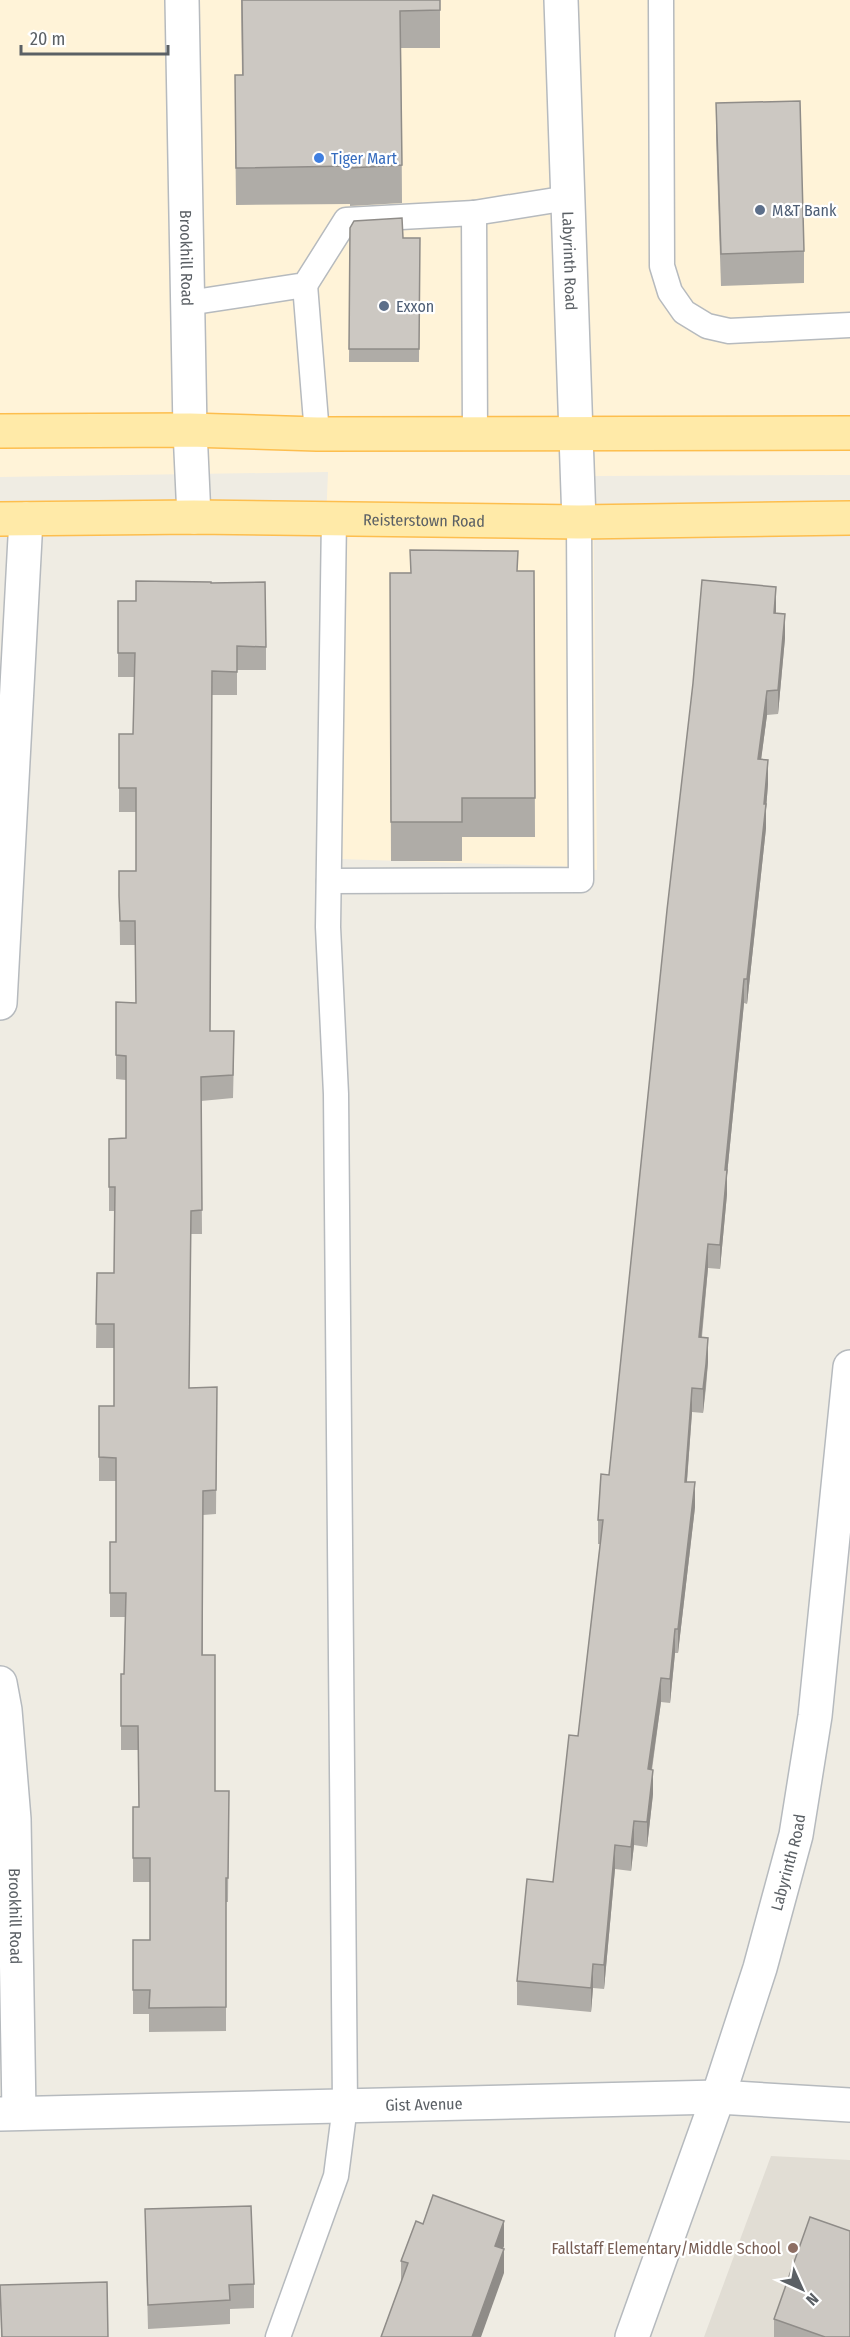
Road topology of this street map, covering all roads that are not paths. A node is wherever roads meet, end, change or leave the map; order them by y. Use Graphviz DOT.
graph roads {
  1 [pos="182,0"];
  2 [pos="561,0"];
  3 [pos="662,0"];
  4 [pos="568,198"];
  5 [pos="474,213"];
  6 [pos="305,285"];
  7 [pos="188,303"];
  8 [pos="850,325"];
  9 [pos="190,430"];
  10 [pos="0,431"];
  11 [pos="575,433"];
  12 [pos="317,434"];
  13 [pos="475,434"];
  14 [pos="850,434"];
  15 [pos="194,517"];
  16 [pos="334,518"];
  17 [pos="850,518"];
  18 [pos="13,519"];
  19 [pos="579,522"];
  20 [pos="329,881"];
  21 [pos="0,1004"];
  22 [pos="850,1366"];
  23 [pos="0,1683"];
  24 [pos="718,2097"];
  25 [pos="850,2104"];
  26 [pos="345,2106"];
  27 [pos="10,2113"];
  28 [pos="278,2337"];
  29 [pos="632,2337"];
  1 -- 7 [label="street, Brookhill Road"];
  2 -- 4 [label="street, Labyrinth Road"];
  3 -- 8 [label="lane"];
  4 -- 5 [label="lane"];
  4 -- 11 [label="street, Labyrinth Road"];
  5 -- 6 [label="lane"];
  5 -- 13 [label="lane"];
  6 -- 7 [label="lane"];
  6 -- 12 [label="lane"];
  7 -- 9 [label="street, Brookhill Road"];
  9 -- 10 [label="main road"];
  9 -- 12 [label="main road"];
  9 -- 15 [label="street, Brookhill Road"];
  11 -- 13 [label="main road"];
  11 -- 14 [label="main road"];
  11 -- 19 [label="street, Labyrinth Road"];
  12 -- 13 [label="main road"];
  15 -- 16 [label="main road, Reisterstown Road"];
  15 -- 18 [label="main road, Reisterstown Road"];
  16 -- 19 [label="main road, Reisterstown Road"];
  16 -- 20 [label="lane"];
  17 -- 19 [label="main road, Reisterstown Road"];
  18 -- 21 [label="street"];
  19 -- 20 [label="lane"];
  20 -- 26 [label="lane"];
  22 -- 24 [label="street, Labyrinth Road"];
  23 -- 27 [label="street, Brookhill Road"];
  24 -- 25 [label="street, Gist Avenue"];
  24 -- 26 [label="street, Gist Avenue"];
  24 -- 29 [label="street, Labyrinth Road"];
  26 -- 27 [label="street, Gist Avenue"];
  26 -- 28 [label="lane"];
}
